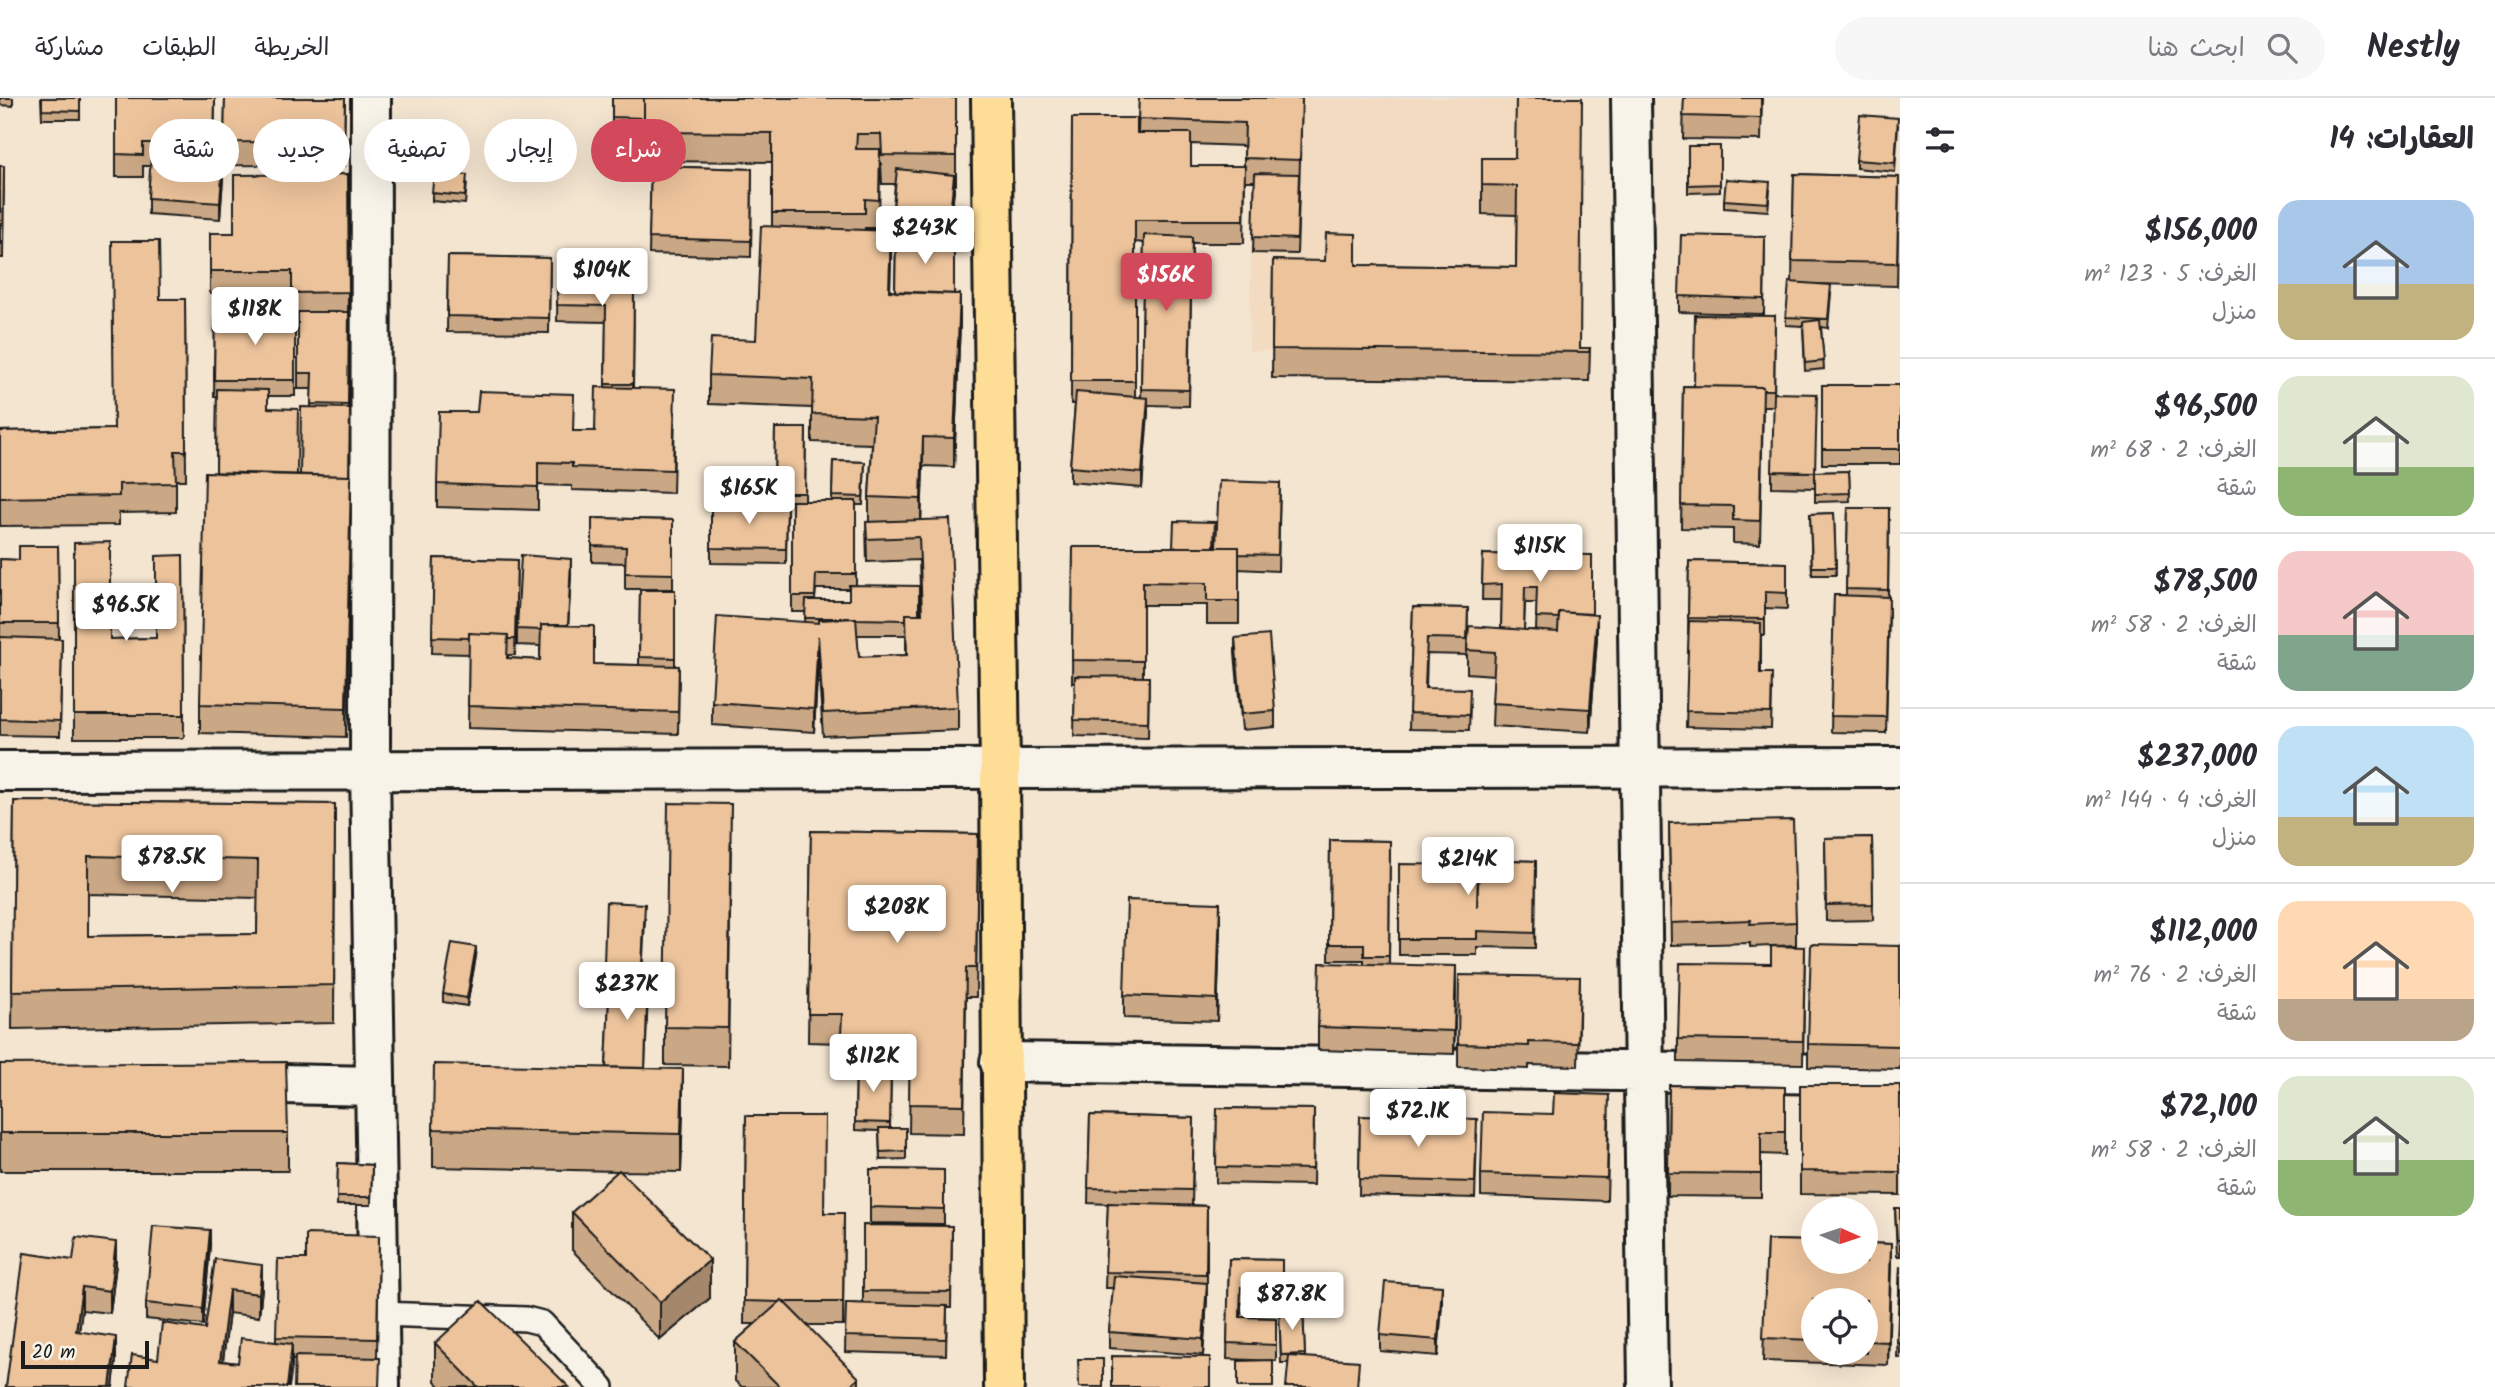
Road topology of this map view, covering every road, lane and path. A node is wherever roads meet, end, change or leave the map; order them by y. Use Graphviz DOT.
graph roads {
  1 [pos="371,98"];
  2 [pos="991,98"];
  3 [pos="1631,98"];
  4 [pos="1900,767"];
  5 [pos="1000,768"];
  6 [pos="1641,768"];
  7 [pos="370,770"];
  8 [pos="0,771"];
  9 [pos="1000,1062"];
  10 [pos="1644,1071"];
  11 [pos="1900,1075"];
  12 [pos="194,1083"];
  13 [pos="374,1086"];
  14 [pos="379,1314"];
  15 [pos="380,1387"];
  16 [pos="603,1387"];
  17 [pos="1004,1387"];
  18 [pos="1648,1387"];
  1 -- 7 [label="street"];
  2 -- 5 [label="main road"];
  3 -- 6 [label="street"];
  4 -- 6 [label="street"];
  5 -- 6 [label="street"];
  5 -- 7 [label="street"];
  5 -- 9 [label="main road"];
  6 -- 10 [label="street"];
  7 -- 8 [label="street"];
  7 -- 13 [label="street"];
  9 -- 10 [label="street"];
  9 -- 17 [label="main road"];
  10 -- 11 [label="street"];
  10 -- 18 [label="street"];
  12 -- 13 [label="street"];
  13 -- 14 [label="street"];
  14 -- 15 [label="street"];
  14 -- 16 [label="lane"];
}
